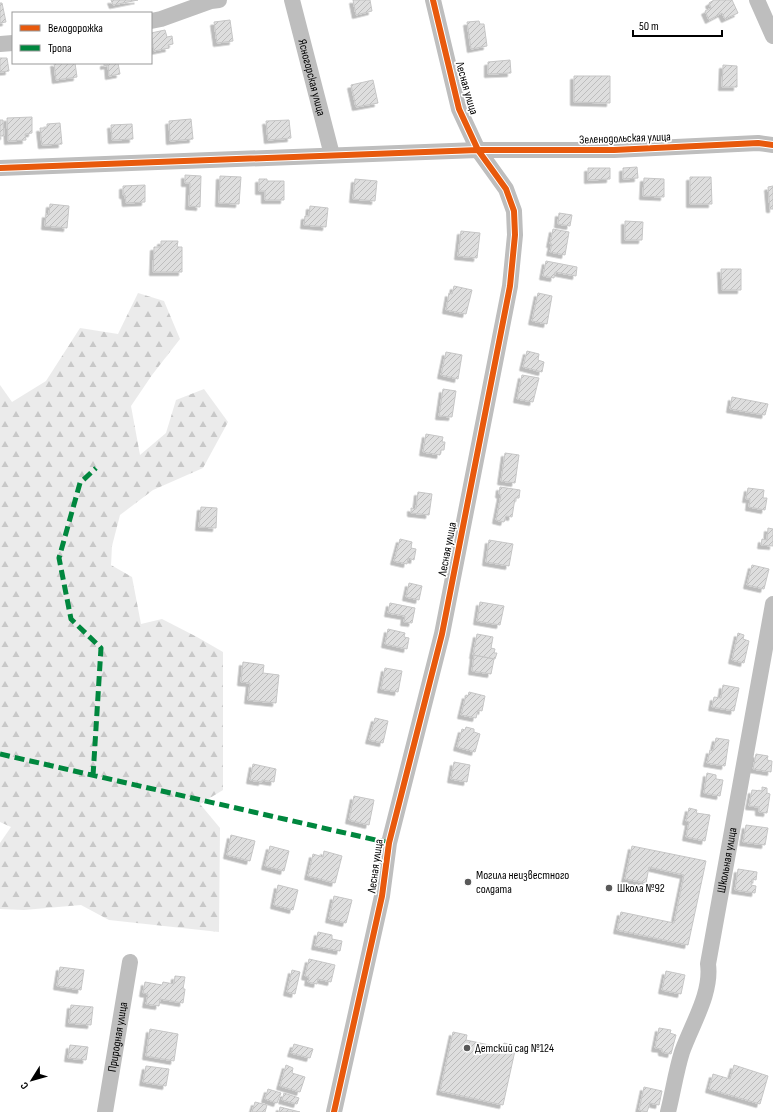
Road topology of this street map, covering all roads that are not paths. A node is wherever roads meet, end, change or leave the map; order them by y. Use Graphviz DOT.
graph roads {
  1 [pos="219,0"];
  2 [pos="292,0"];
  3 [pos="433,0"];
  4 [pos="757,0"];
  5 [pos="152,20"];
  6 [pos="773,36"];
  7 [pos="12,43"];
  8 [pos="0,44"];
  9 [pos="773,145"];
  10 [pos="478,150"];
  11 [pos="332,155"];
  12 [pos="0,168"];
  13 [pos="773,604"];
  14 [pos="130,962"];
  15 [pos="105,1112"];
  16 [pos="334,1112"];
  17 [pos="668,1112"];
  1 -- 5 [label="street"];
  2 -- 11 [label="street, Ясногорская улица"];
  3 -- 10 [label="street, Лесная улица"];
  4 -- 6 [label="street"];
  7 -- 8 [label="street"];
  9 -- 10 [label="street, Зеленодольская улица"];
  10 -- 11 [label="street, Зеленодольская улица"];
  10 -- 16 [label="street, Лесная улица"];
  11 -- 12 [label="street, Зеленодольская улица"];
  13 -- 17 [label="street, Школьная улица"];
  14 -- 15 [label="street, Природная улица"];
}
